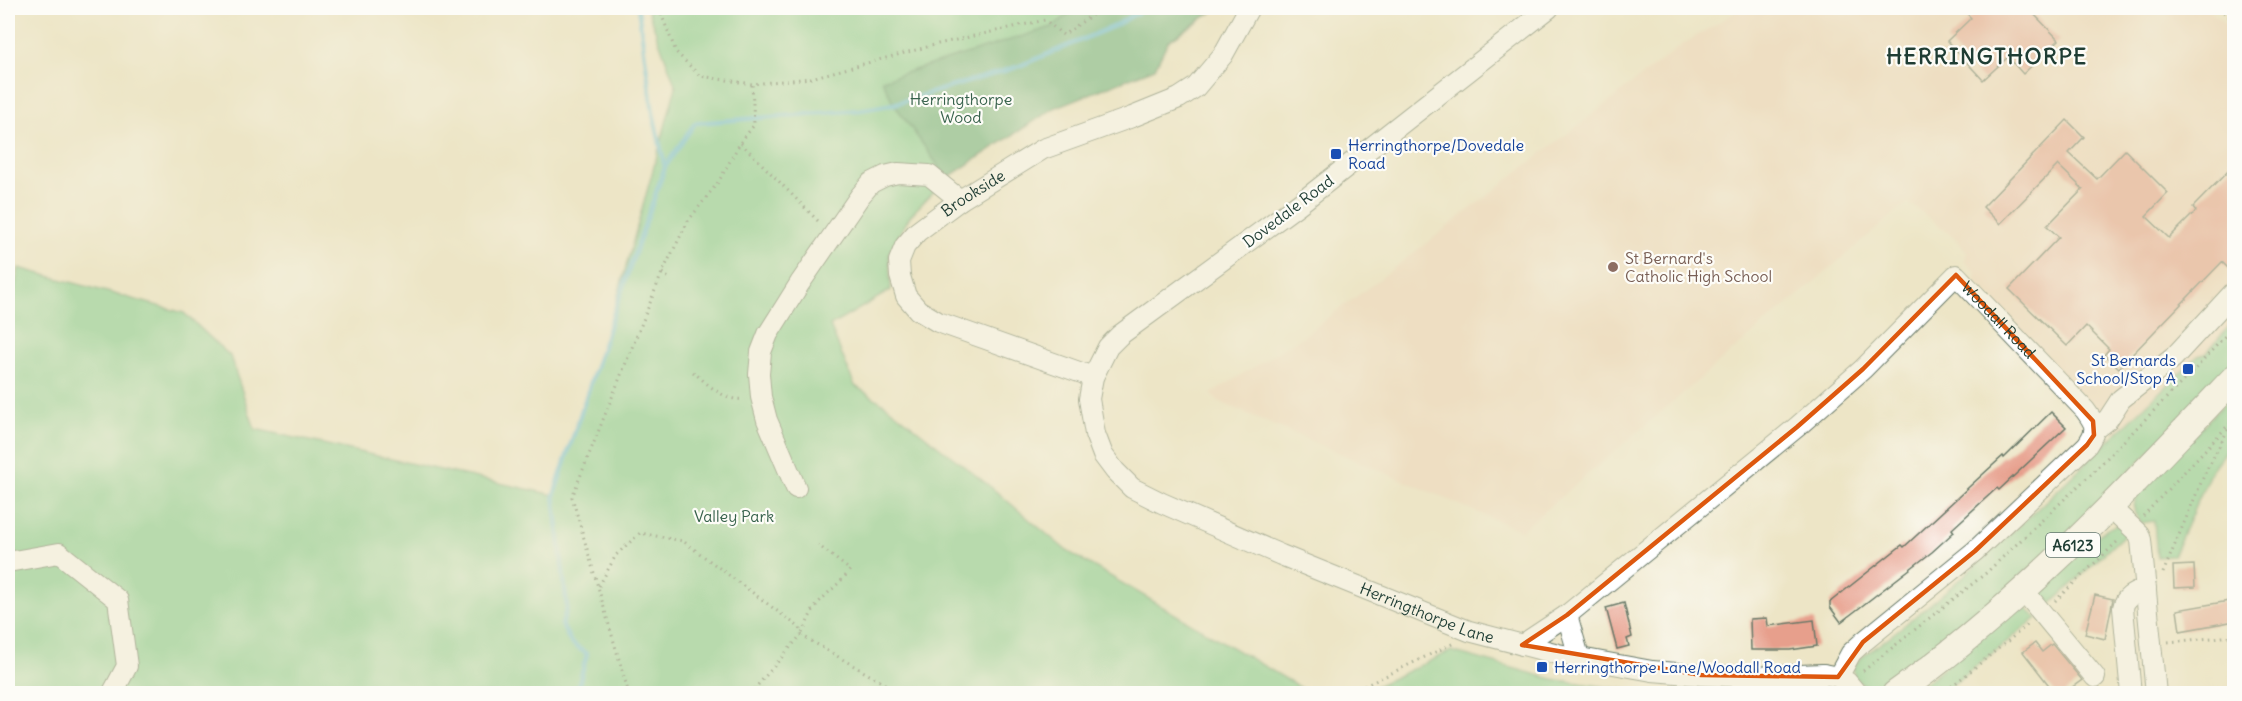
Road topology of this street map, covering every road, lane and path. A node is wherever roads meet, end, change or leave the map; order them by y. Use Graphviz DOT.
graph roads {
  1 [pos="659,8"];
  2 [pos="1102,8"];
  3 [pos="1249,8"];
  4 [pos="1549,8"];
  5 [pos="2218,8"];
  6 [pos="2235,21"];
  7 [pos="752,84"];
  8 [pos="740,143"];
  9 [pos="960,200"];
  10 [pos="832,236"];
  11 [pos="662,273"];
  12 [pos="670,279"];
  13 [pos="2235,292"];
  14 [pos="693,372"];
  15 [pos="1092,377"];
  16 [pos="2235,378"];
  17 [pos="761,397"];
  18 [pos="2234,419"];
  19 [pos="2095,429"];
  20 [pos="796,488"];
  21 [pos="2111,508"];
  22 [pos="2132,527"];
  23 [pos="818,545"];
  24 [pos="8,562"];
  25 [pos="598,588"];
  26 [pos="2146,588"];
  27 [pos="2023,590"];
  28 [pos="2042,613"];
  29 [pos="1567,615"];
  30 [pos="1470,631"];
  31 [pos="801,635"];
  32 [pos="2235,636"];
  33 [pos="2151,644"];
  34 [pos="1522,645"];
  35 [pos="1579,657"];
  36 [pos="1831,675"];
  37 [pos="2095,677"];
  38 [pos="112,693"];
  39 [pos="629,693"];
  40 [pos="750,693"];
  41 [pos="902,693"];
  42 [pos="1348,693"];
  43 [pos="1805,693"];
  44 [pos="1857,693"];
  45 [pos="1896,693"];
  46 [pos="1942,693"];
  47 [pos="2130,693"];
  48 [pos="2157,693"];
  1 -- 7 [label="path"];
  2 -- 7 [label="path"];
  3 -- 9 [label="street, Brookside"];
  4 -- 15 [label="street, Dovedale Road"];
  5 -- 6 [label="path"];
  7 -- 8 [label="path"];
  8 -- 10 [label="path"];
  8 -- 11 [label="path"];
  9 -- 10 [label="street"];
  9 -- 15 [label="street, Brookside"];
  10 -- 17 [label="street"];
  11 -- 12 [label="path"];
  11 -- 25 [label="path"];
  13 -- 19 [label="street"];
  14 -- 17 [label="path"];
  15 -- 30 [label="street, Herringthorpe Lane"];
  16 -- 21 [label="main road, A6123"];
  17 -- 20 [label="street"];
  18 -- 22 [label="path"];
  18 -- 26 [label="path"];
  19 -- 29 [label="street, Woodall Road"];
  19 -- 36 [label="street"];
  21 -- 22 [label="street"];
  21 -- 27 [label="main road, A6123"];
  22 -- 26 [label="street"];
  22 -- 28 [label="path"];
  23 -- 31 [label="path"];
  24 -- 38 [label="street"];
  25 -- 31 [label="path"];
  25 -- 39 [label="path"];
  26 -- 33 [label="street"];
  26 -- 47 [label="street"];
  27 -- 28 [label="street"];
  27 -- 45 [label="main road, A6123"];
  28 -- 37 [label="street"];
  28 -- 46 [label="path"];
  29 -- 34 [label="street, Woodall Road"];
  29 -- 35 [label="street"];
  30 -- 34 [label="street, Herringthorpe Lane"];
  30 -- 42 [label="path"];
  31 -- 40 [label="path"];
  31 -- 41 [label="path"];
  32 -- 33 [label="path"];
  33 -- 48 [label="street"];
  34 -- 35 [label="street, Herringthorpe Lane"];
  35 -- 36 [label="street, Herringthorpe Lane"];
  36 -- 43 [label="street"];
  36 -- 44 [label="street"];
}
